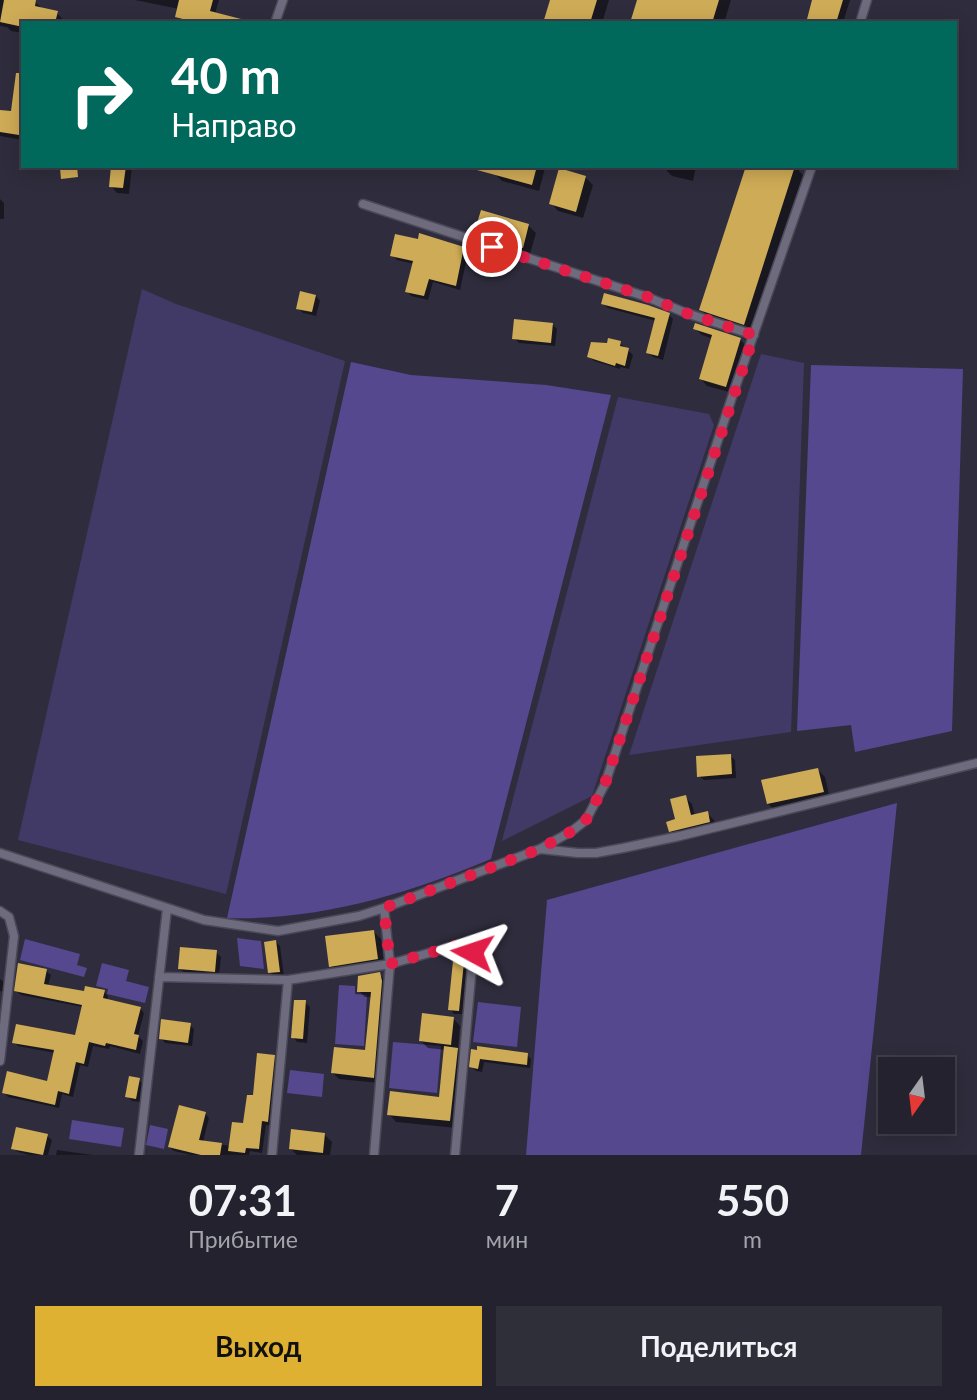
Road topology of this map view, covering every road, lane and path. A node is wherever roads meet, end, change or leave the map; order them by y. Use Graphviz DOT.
graph roads {
  1 [pos="283,0"];
  2 [pos="867,0"];
  3 [pos="276,21"];
  4 [pos="861,21"];
  5 [pos="811,168"];
  6 [pos="363,204"];
  7 [pos="754,335"];
  8 [pos="977,763"];
  9 [pos="540,849"];
  10 [pos="0,853"];
  11 [pos="384,908"];
  12 [pos="167,909"];
  13 [pos="0,911"];
  14 [pos="390,964"];
  15 [pos="159,977"];
  16 [pos="288,980"];
  17 [pos="0,1061"];
  18 [pos="139,1155"];
  19 [pos="272,1155"];
  20 [pos="373,1155"];
  21 [pos="455,1155"];
  1 -- 3 [label="lane"];
  2 -- 4 [label="lane"];
  5 -- 7 [label="lane"];
  6 -- 7 [label="lane"];
  7 -- 9 [label="lane"];
  8 -- 9 [label="lane"];
  9 -- 11 [label="lane"];
  10 -- 12 [label="lane"];
  11 -- 12 [label="lane"];
  11 -- 14 [label="lane"];
  12 -- 15 [label="lane"];
  13 -- 17 [label="lane"];
  14 -- 16 [label="lane"];
  14 -- 20 [label="lane"];
  14 -- 21 [label="lane"];
  15 -- 16 [label="lane"];
  15 -- 18 [label="lane"];
  16 -- 19 [label="lane"];
}
